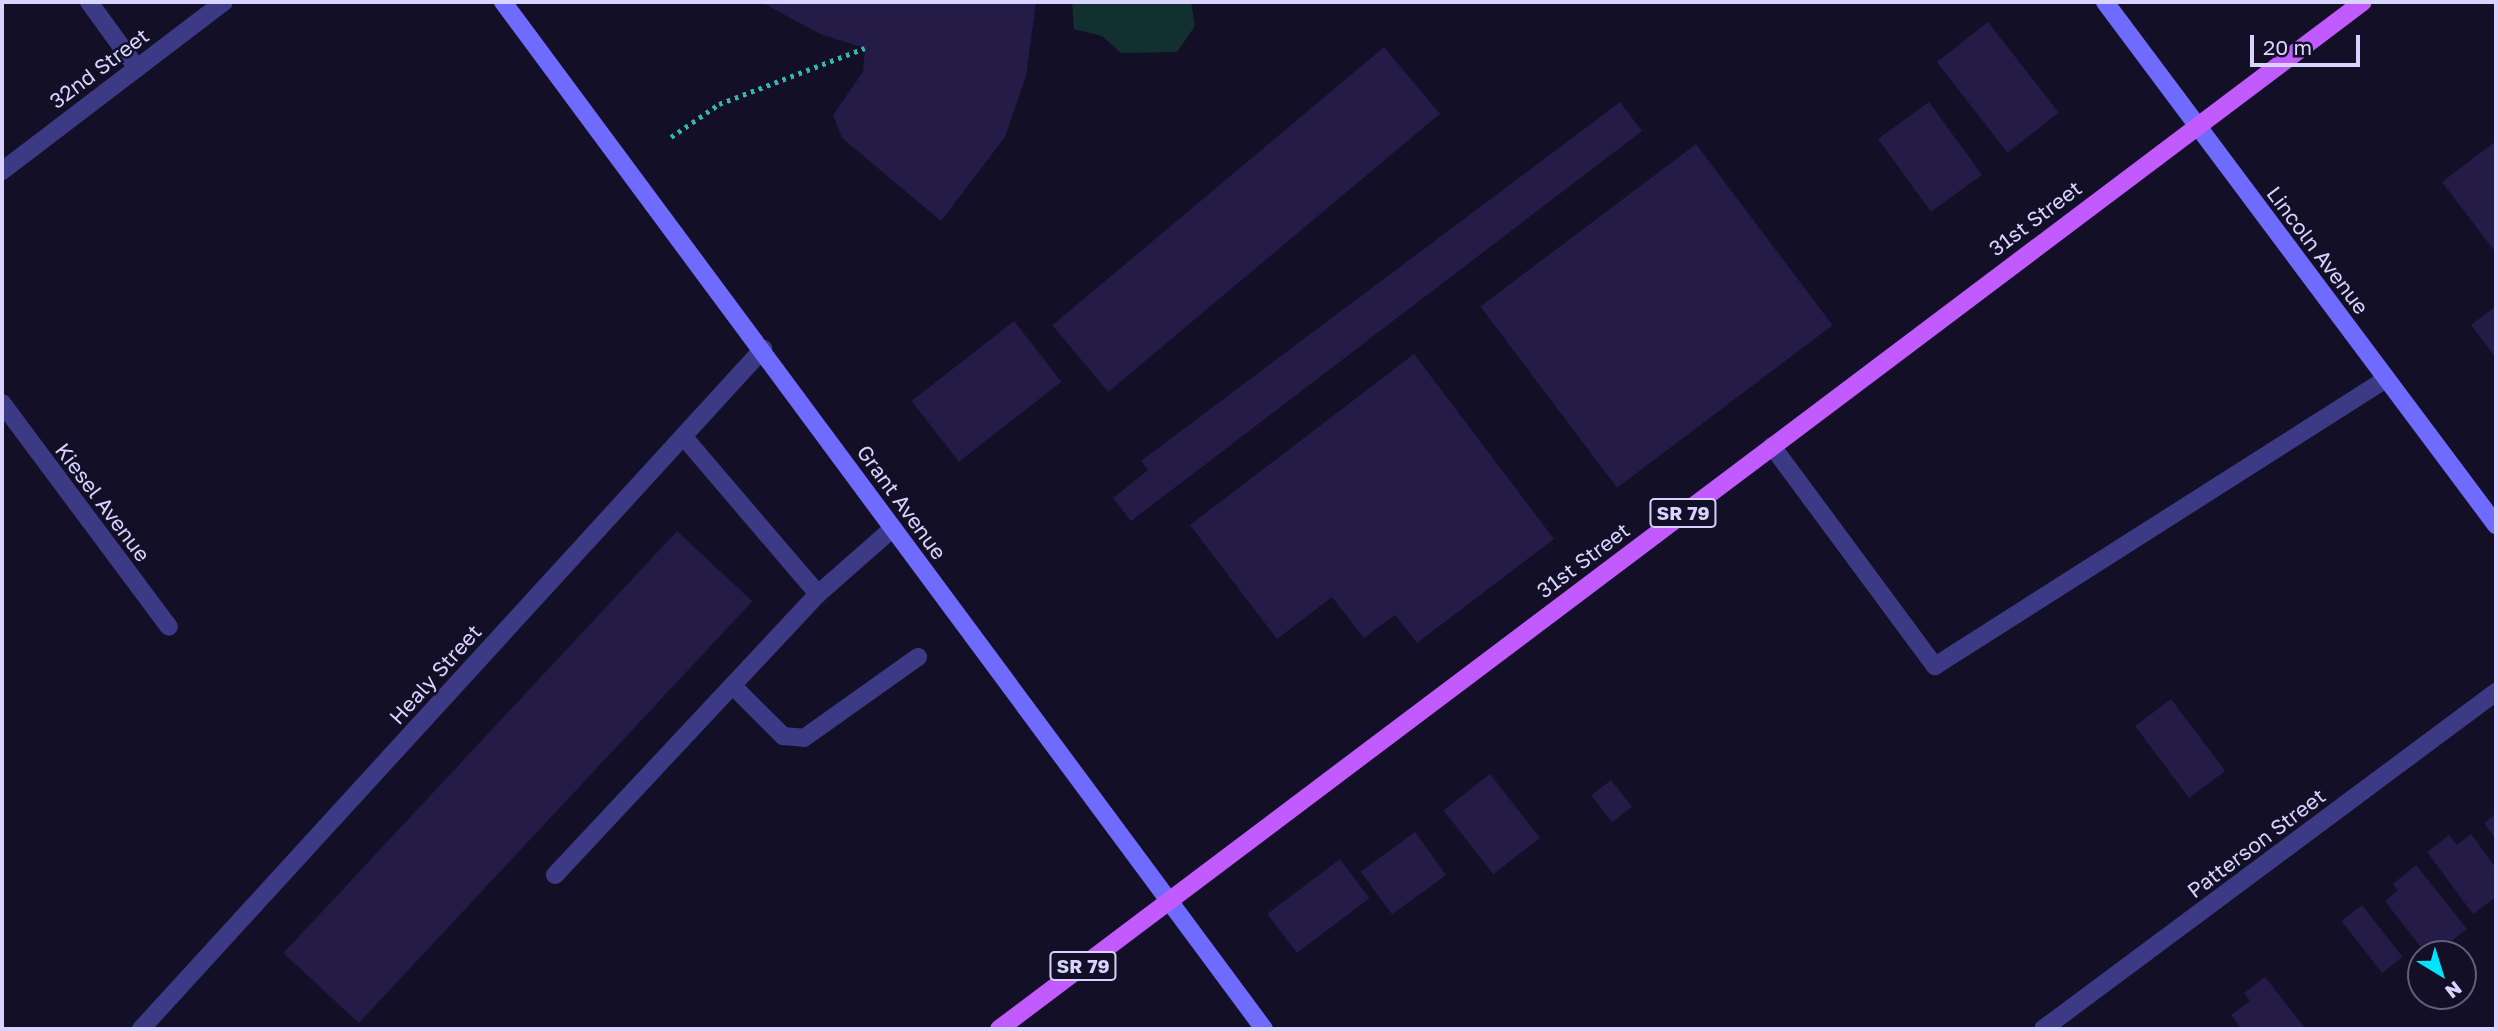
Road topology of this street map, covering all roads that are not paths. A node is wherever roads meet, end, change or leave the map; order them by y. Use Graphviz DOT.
graph roads {
  1 [pos="89,2"];
  2 [pos="225,2"];
  3 [pos="503,2"];
  4 [pos="2105,2"];
  5 [pos="2363,2"];
  6 [pos="137,68"];
  7 [pos="2198,123"];
  8 [pos="2,171"];
  9 [pos="763,349"];
  10 [pos="2386,379"];
  11 [pos="2,403"];
  12 [pos="683,436"];
  13 [pos="1772,446"];
  14 [pos="2496,525"];
  15 [pos="893,528"];
  16 [pos="818,594"];
  17 [pos="169,627"];
  18 [pos="918,657"];
  19 [pos="733,686"];
  20 [pos="2496,692"];
  21 [pos="555,875"];
  22 [pos="1168,903"];
  23 [pos="141,1029"];
  24 [pos="999,1029"];
  25 [pos="1264,1029"];
  26 [pos="2043,1029"];
  1 -- 6 [label="street"];
  2 -- 6 [label="street, 32nd Street"];
  3 -- 9 [label="street, Grant Avenue"];
  4 -- 7 [label="street, Lincoln Avenue"];
  5 -- 7 [label="main road, 31st Street / SR 79"];
  6 -- 8 [label="street, 32nd Street"];
  7 -- 10 [label="street, Lincoln Avenue"];
  7 -- 13 [label="main road, 31st Street / SR 79"];
  9 -- 12 [label="street, Healy Street"];
  9 -- 15 [label="street, Grant Avenue"];
  10 -- 13 [label="street"];
  10 -- 14 [label="street, Lincoln Avenue"];
  11 -- 17 [label="street, Kiesel Avenue"];
  12 -- 16 [label="street"];
  12 -- 23 [label="street, Healy Street"];
  13 -- 22 [label="main road, 31st Street / SR 79"];
  15 -- 16 [label="street"];
  15 -- 22 [label="street, Grant Avenue"];
  16 -- 19 [label="street"];
  18 -- 19 [label="street"];
  19 -- 21 [label="street"];
  20 -- 26 [label="street, Patterson Street"];
  22 -- 24 [label="main road, 31st Street / SR 79"];
  22 -- 25 [label="street, Grant Avenue"];
}
